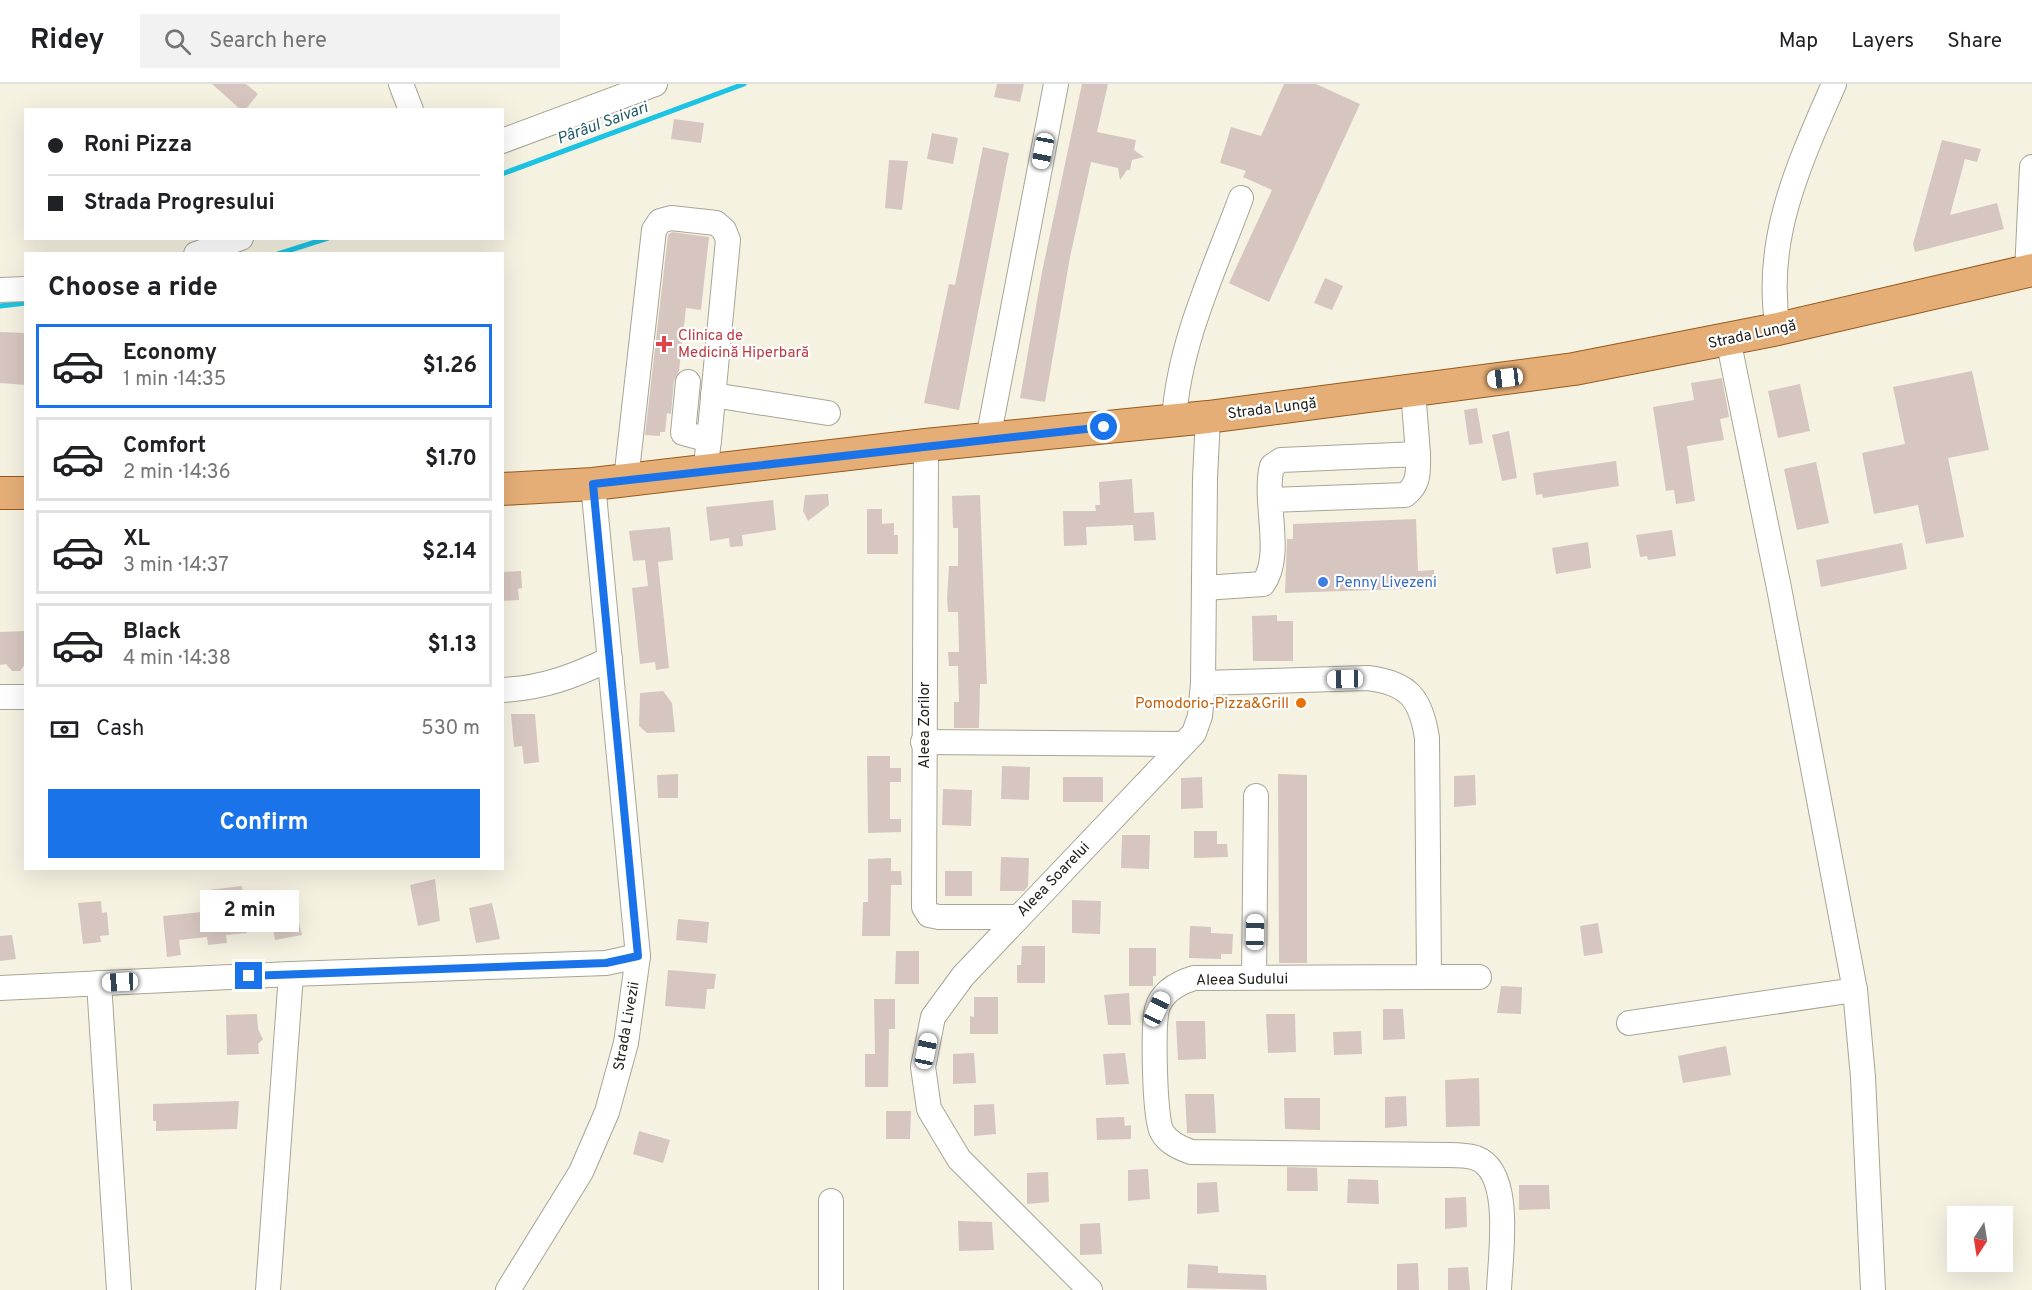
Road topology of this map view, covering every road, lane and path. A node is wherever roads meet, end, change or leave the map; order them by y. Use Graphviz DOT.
graph roads {
  1 [pos="401,84"];
  2 [pos="655,84"];
  3 [pos="1056,84"];
  4 [pos="1834,84"];
  5 [pos="410,108"];
  6 [pos="504,140"];
  7 [pos="2032,167"];
  8 [pos="1241,198"];
  9 [pos="235,240"];
  10 [pos="202,252"];
  11 [pos="2029,271"];
  12 [pos="24,289"];
  13 [pos="0,290"];
  14 [pos="1778,329"];
  15 [pos="1728,339"];
  16 [pos="688,382"];
  17 [pos="1413,390"];
  18 [pos="713,395"];
  19 [pos="828,413"];
  20 [pos="1208,417"];
  21 [pos="1174,420"];
  22 [pos="988,439"];
  23 [pos="709,440"];
  24 [pos="926,445"];
  25 [pos="1418,454"];
  26 [pos="706,471"];
  27 [pos="626,480"];
  28 [pos="593,484"];
  29 [pos="504,489"];
  30 [pos="0,493"];
  31 [pos="24,493"];
  32 [pos="1270,500"];
  33 [pos="1204,588"];
  34 [pos="610,658"];
  35 [pos="1203,683"];
  36 [pos="504,690"];
  37 [pos="0,697"];
  38 [pos="24,697"];
  39 [pos="923,742"];
  40 [pos="1182,744"];
  41 [pos="1256,796"];
  42 [pos="1016,918"];
  43 [pos="638,956"];
  44 [pos="291,974"];
  45 [pos="1254,977"];
  46 [pos="1429,977"];
  47 [pos="1479,977"];
  48 [pos="99,983"];
  49 [pos="0,988"];
  50 [pos="1855,990"];
  51 [pos="1629,1023"];
  52 [pos="831,1201"];
  53 [pos="119,1290"];
  54 [pos="268,1290"];
  55 [pos="508,1290"];
  56 [pos="831,1290"];
  57 [pos="1090,1290"];
  58 [pos="1499,1290"];
  59 [pos="1873,1290"];
  1 -- 5 [label="street"];
  2 -- 6 [label="street"];
  3 -- 22 [label="street"];
  4 -- 14 [label="street"];
  7 -- 11 [label="street"];
  8 -- 21 [label="street"];
  9 -- 10 [label="street"];
  11 -- 14 [label="main road, Strada Lungă"];
  12 -- 13 [label="street"];
  14 -- 15 [label="main road, Strada Lungă"];
  15 -- 17 [label="main road, Strada Lungă"];
  15 -- 50 [label="street"];
  16 -- 23 [label="street"];
  17 -- 20 [label="main road, Strada Lungă"];
  17 -- 25 [label="street"];
  18 -- 19 [label="street"];
  18 -- 23 [label="street"];
  18 -- 27 [label="street"];
  20 -- 21 [label="main road, Strada Lungă"];
  20 -- 33 [label="street, Aleea Soarelui"];
  21 -- 22 [label="main road, Strada Lungă"];
  22 -- 24 [label="main road, Strada Lungă"];
  23 -- 26 [label="street"];
  24 -- 26 [label="main road, Strada Lungă"];
  24 -- 39 [label="street, Aleea Zorilor"];
  25 -- 32 [label="street"];
  25 -- 32 [label="street"];
  26 -- 27 [label="main road, Strada Lungă"];
  27 -- 28 [label="main road, Strada Lungă"];
  28 -- 29 [label="main road, Strada Lungă"];
  28 -- 34 [label="street, Strada Livezii"];
  30 -- 31 [label="main road"];
  32 -- 33 [label="street"];
  33 -- 35 [label="street, Aleea Soarelui"];
  34 -- 36 [label="street"];
  34 -- 43 [label="street, Strada Livezii"];
  35 -- 40 [label="street, Aleea Soarelui"];
  35 -- 46 [label="street"];
  37 -- 38 [label="street"];
  39 -- 40 [label="street"];
  39 -- 42 [label="street, Aleea Zorilor"];
  40 -- 42 [label="street, Aleea Soarelui"];
  41 -- 45 [label="street"];
  42 -- 57 [label="street, Aleea Soarelui"];
  43 -- 44 [label="street"];
  43 -- 55 [label="street, Strada Livezii"];
  44 -- 48 [label="street"];
  44 -- 54 [label="street"];
  45 -- 46 [label="street, Aleea Sudului"];
  45 -- 58 [label="street, Aleea Sudului"];
  46 -- 47 [label="street, Aleea Sudului"];
  48 -- 49 [label="street"];
  48 -- 53 [label="street"];
  50 -- 51 [label="street"];
  50 -- 59 [label="street"];
  52 -- 56 [label="street"];
}
